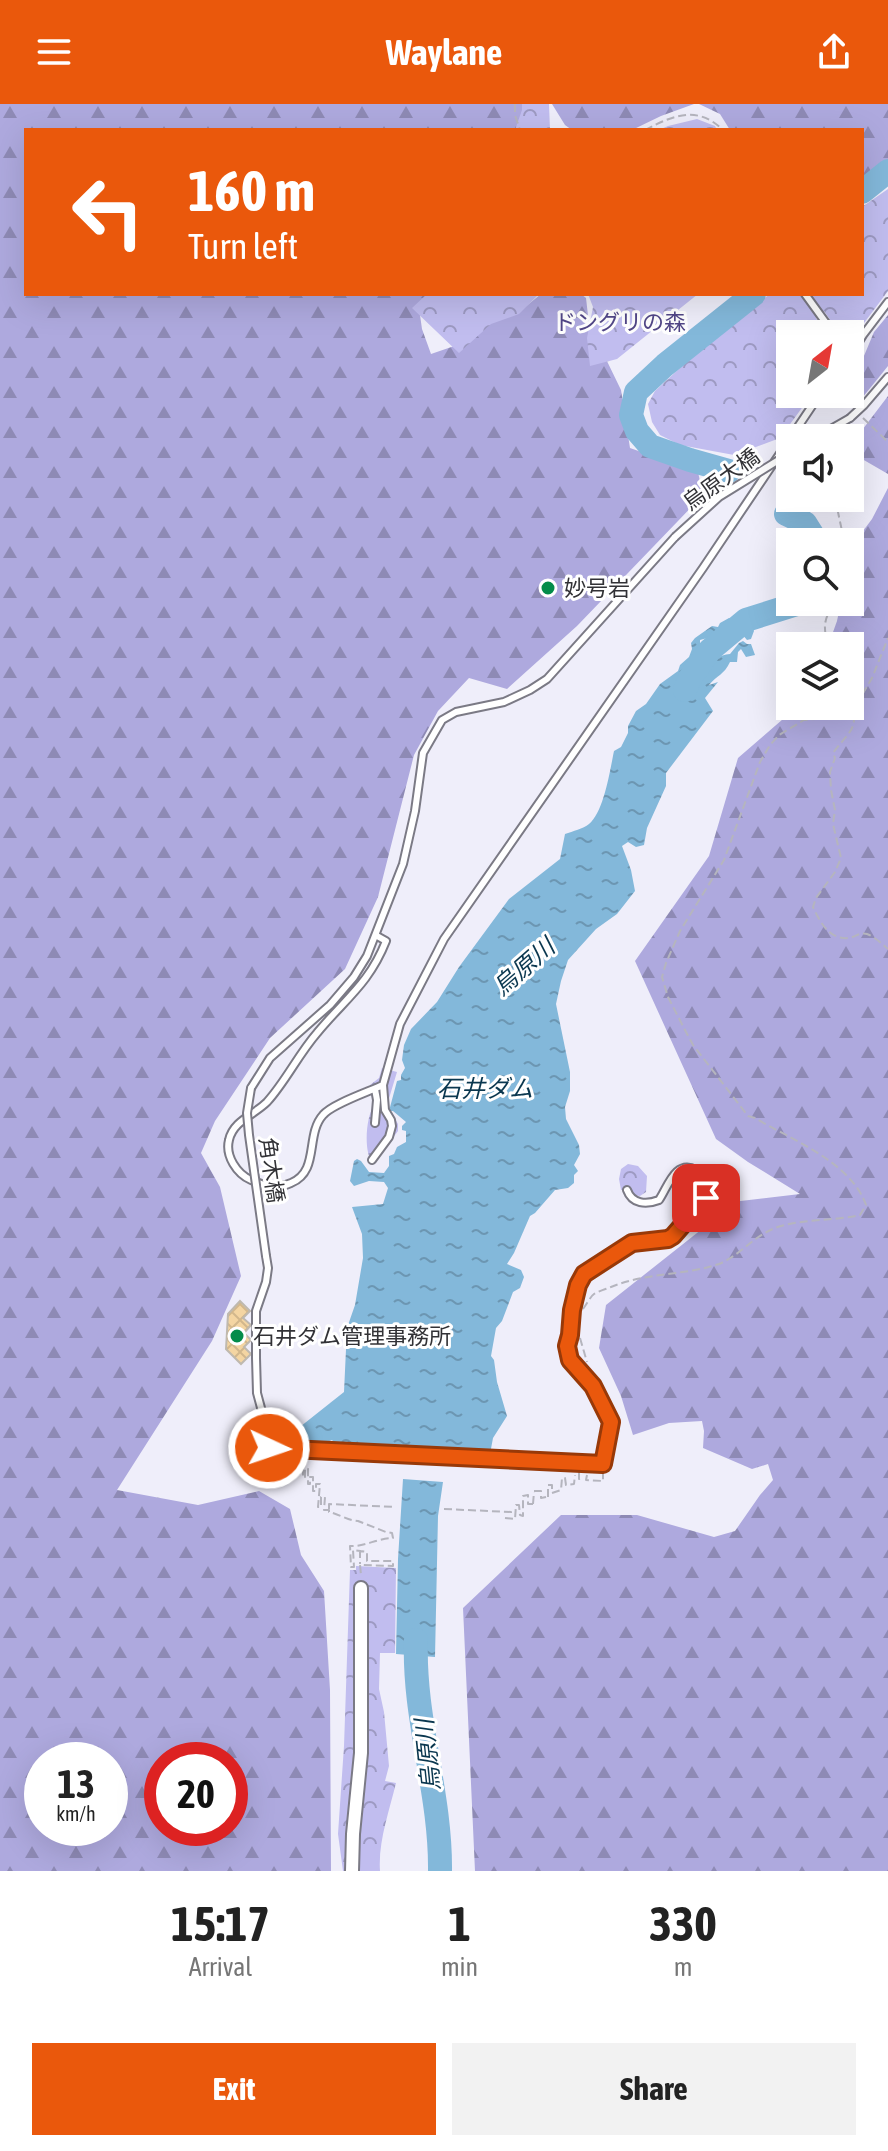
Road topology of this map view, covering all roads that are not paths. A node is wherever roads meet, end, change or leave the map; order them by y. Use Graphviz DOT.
graph roads {
  1 [pos="806,296"];
  2 [pos="888,302"];
  3 [pos="822,320"];
  4 [pos="864,334"];
  5 [pos="888,377"];
  6 [pos="811,408"];
  7 [pos="840,424"];
  8 [pos="776,462"];
  9 [pos="377,936"];
  10 [pos="383,1085"];
  11 [pos="375,1089"];
  12 [pos="375,1123"];
  13 [pos="372,1160"];
  14 [pos="627,1190"];
  15 [pos="361,1588"];
  16 [pos="352,1871"];
  1 -- 3 [label="lane"];
  2 -- 4 [label="lane"];
  5 -- 7 [label="lane, bridge"];
  6 -- 10 [label="lane"];
  8 -- 9 [label="lane, 烏原大橋, bridge"];
  9 -- 11 [label="lane"];
  9 -- 14 [label="lane, 角木橋, bridge"];
  10 -- 11 [label="lane"];
  10 -- 13 [label="lane"];
  11 -- 12 [label="lane"];
  15 -- 16 [label="street"];
}
